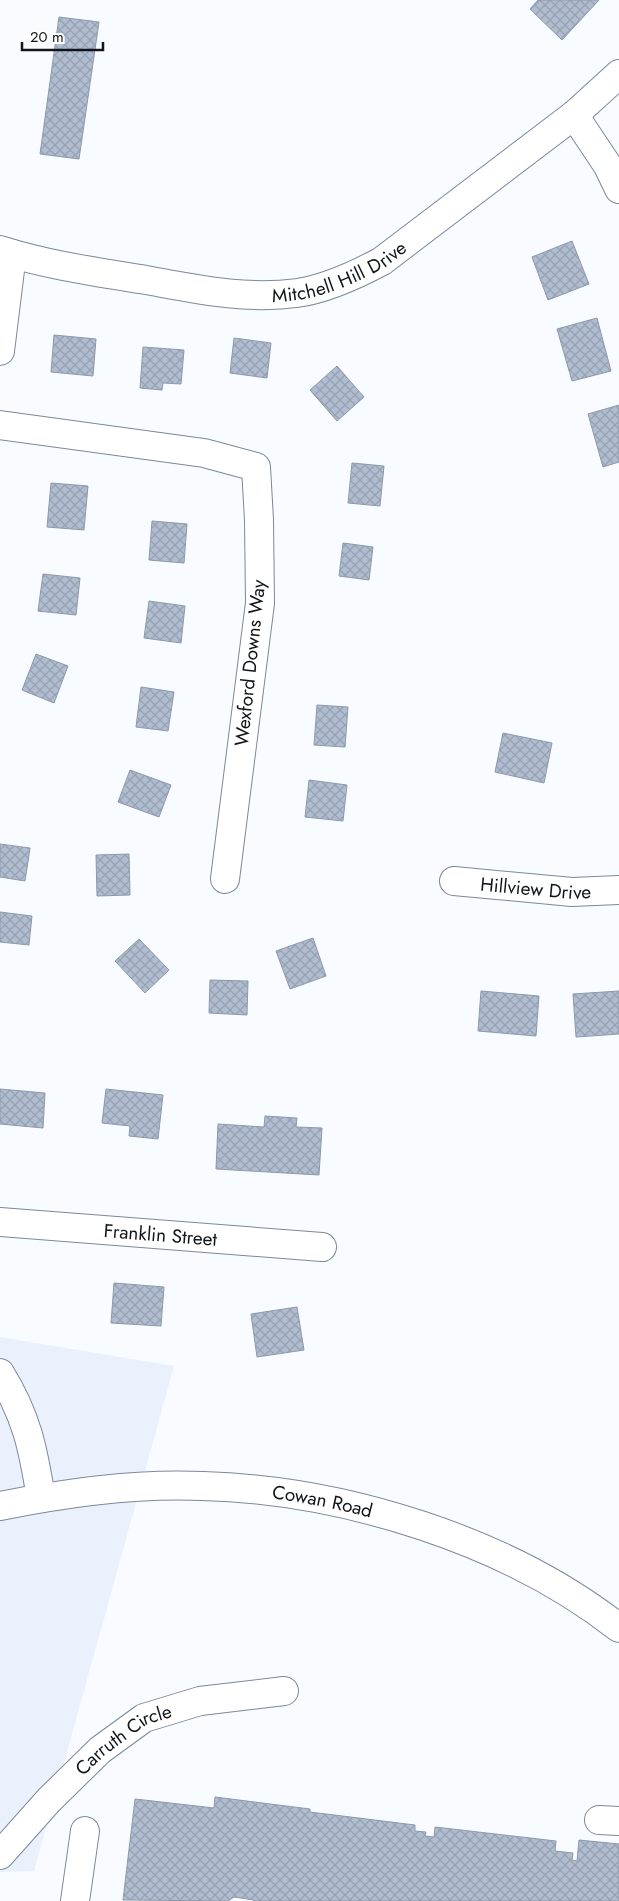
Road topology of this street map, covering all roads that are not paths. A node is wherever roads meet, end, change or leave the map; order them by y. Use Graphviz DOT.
graph roads {
  1 [pos="619,74"];
  2 [pos="574,115"];
  3 [pos="619,189"];
  4 [pos="6,252"];
  5 [pos="0,351"];
  6 [pos="0,425"];
  7 [pos="225,879"];
  8 [pos="454,882"];
  9 [pos="619,890"];
  10 [pos="0,1222"];
  11 [pos="322,1247"];
  12 [pos="0,1373"];
  13 [pos="41,1498"];
  14 [pos="0,1506"];
  15 [pos="619,1628"];
  16 [pos="284,1691"];
  17 [pos="85,1831"];
  18 [pos="0,1855"];
  19 [pos="76,1901"];
  1 -- 2 [label="street, Mitchell Hill Drive"];
  2 -- 3 [label="street"];
  2 -- 4 [label="street, Mitchell Hill Drive"];
  4 -- 5 [label="street"];
  6 -- 7 [label="street, Wexford Downs Way"];
  8 -- 9 [label="street, Hillview Drive"];
  10 -- 11 [label="street, Franklin Street"];
  12 -- 13 [label="street"];
  13 -- 14 [label="street, Cowan Road"];
  13 -- 15 [label="street, Cowan Road"];
  16 -- 18 [label="street, Carruth Circle"];
  17 -- 19 [label="street"];
}
